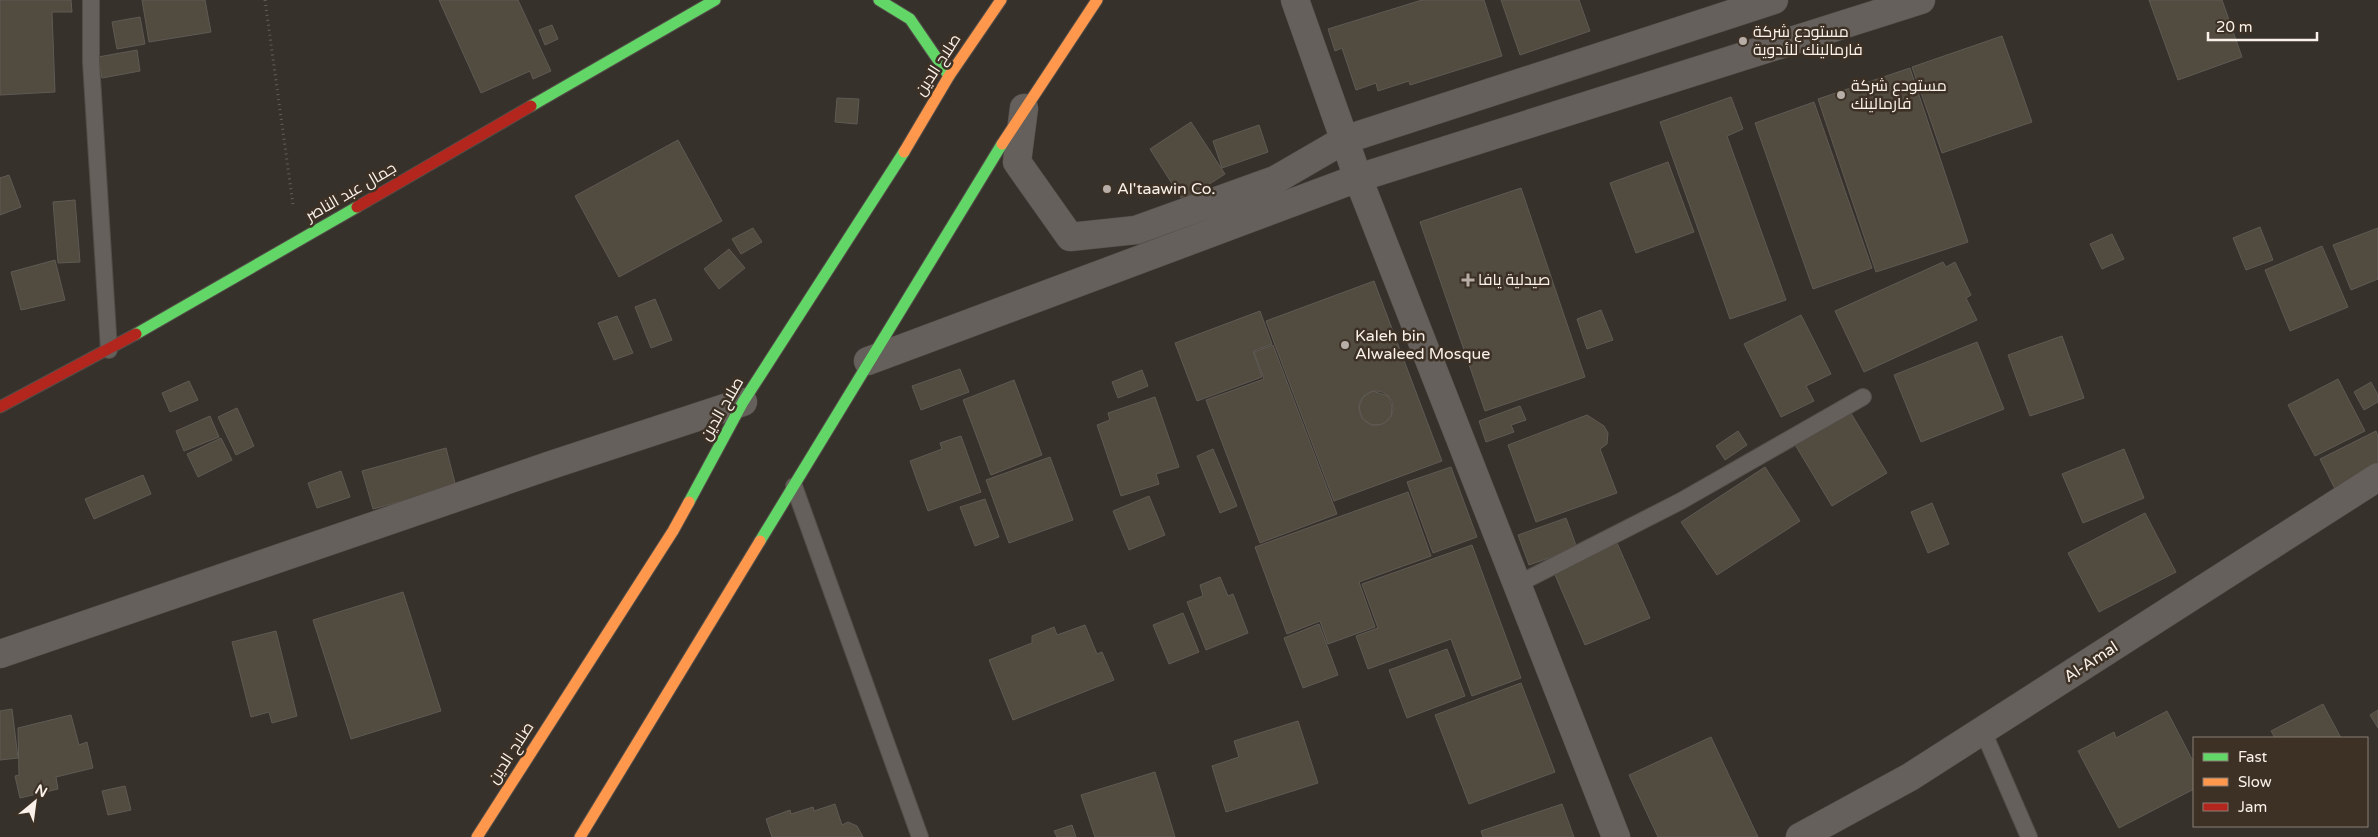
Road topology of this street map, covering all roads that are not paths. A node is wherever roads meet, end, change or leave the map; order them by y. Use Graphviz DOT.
graph roads {
  1 [pos="91,0"];
  2 [pos="715,0"];
  3 [pos="879,0"];
  4 [pos="1001,0"];
  5 [pos="1097,0"];
  6 [pos="1295,0"];
  7 [pos="1774,0"];
  8 [pos="1921,0"];
  9 [pos="949,76"];
  10 [pos="1024,108"];
  11 [pos="1344,140"];
  12 [pos="1358,178"];
  13 [pos="109,350"];
  14 [pos="868,361"];
  15 [pos="1863,397"];
  16 [pos="743,402"];
  17 [pos="0,407"];
  18 [pos="2378,478"];
  19 [pos="794,486"];
  20 [pos="1516,585"];
  21 [pos="0,654"];
  22 [pos="1983,731"];
  23 [pos="583,835"];
  24 [pos="477,837"];
  25 [pos="920,837"];
  26 [pos="1616,837"];
  27 [pos="1800,837"];
  28 [pos="2029,837"];
  1 -- 13 [label="lane"];
  2 -- 13 [label="main road, جمال عبد الناصر"];
  3 -- 9 [label="main road"];
  4 -- 9 [label="main road, صلاح الدين"];
  5 -- 10 [label="main road"];
  6 -- 11 [label="street"];
  7 -- 11 [label="street"];
  8 -- 12 [label="street"];
  9 -- 16 [label="main road, صلاح الدين"];
  10 -- 11 [label="street"];
  10 -- 14 [label="main road"];
  11 -- 12 [label="street"];
  12 -- 14 [label="street"];
  12 -- 20 [label="street"];
  13 -- 17 [label="main road, جمال عبد الناصر"];
  14 -- 19 [label="main road"];
  15 -- 20 [label="lane"];
  16 -- 21 [label="street"];
  16 -- 24 [label="main road, صلاح الدين"];
  18 -- 22 [label="street, Al-Amal"];
  19 -- 23 [label="main road"];
  19 -- 25 [label="lane"];
  20 -- 26 [label="street"];
  22 -- 27 [label="street, Al-Amal"];
  22 -- 28 [label="lane"];
}
